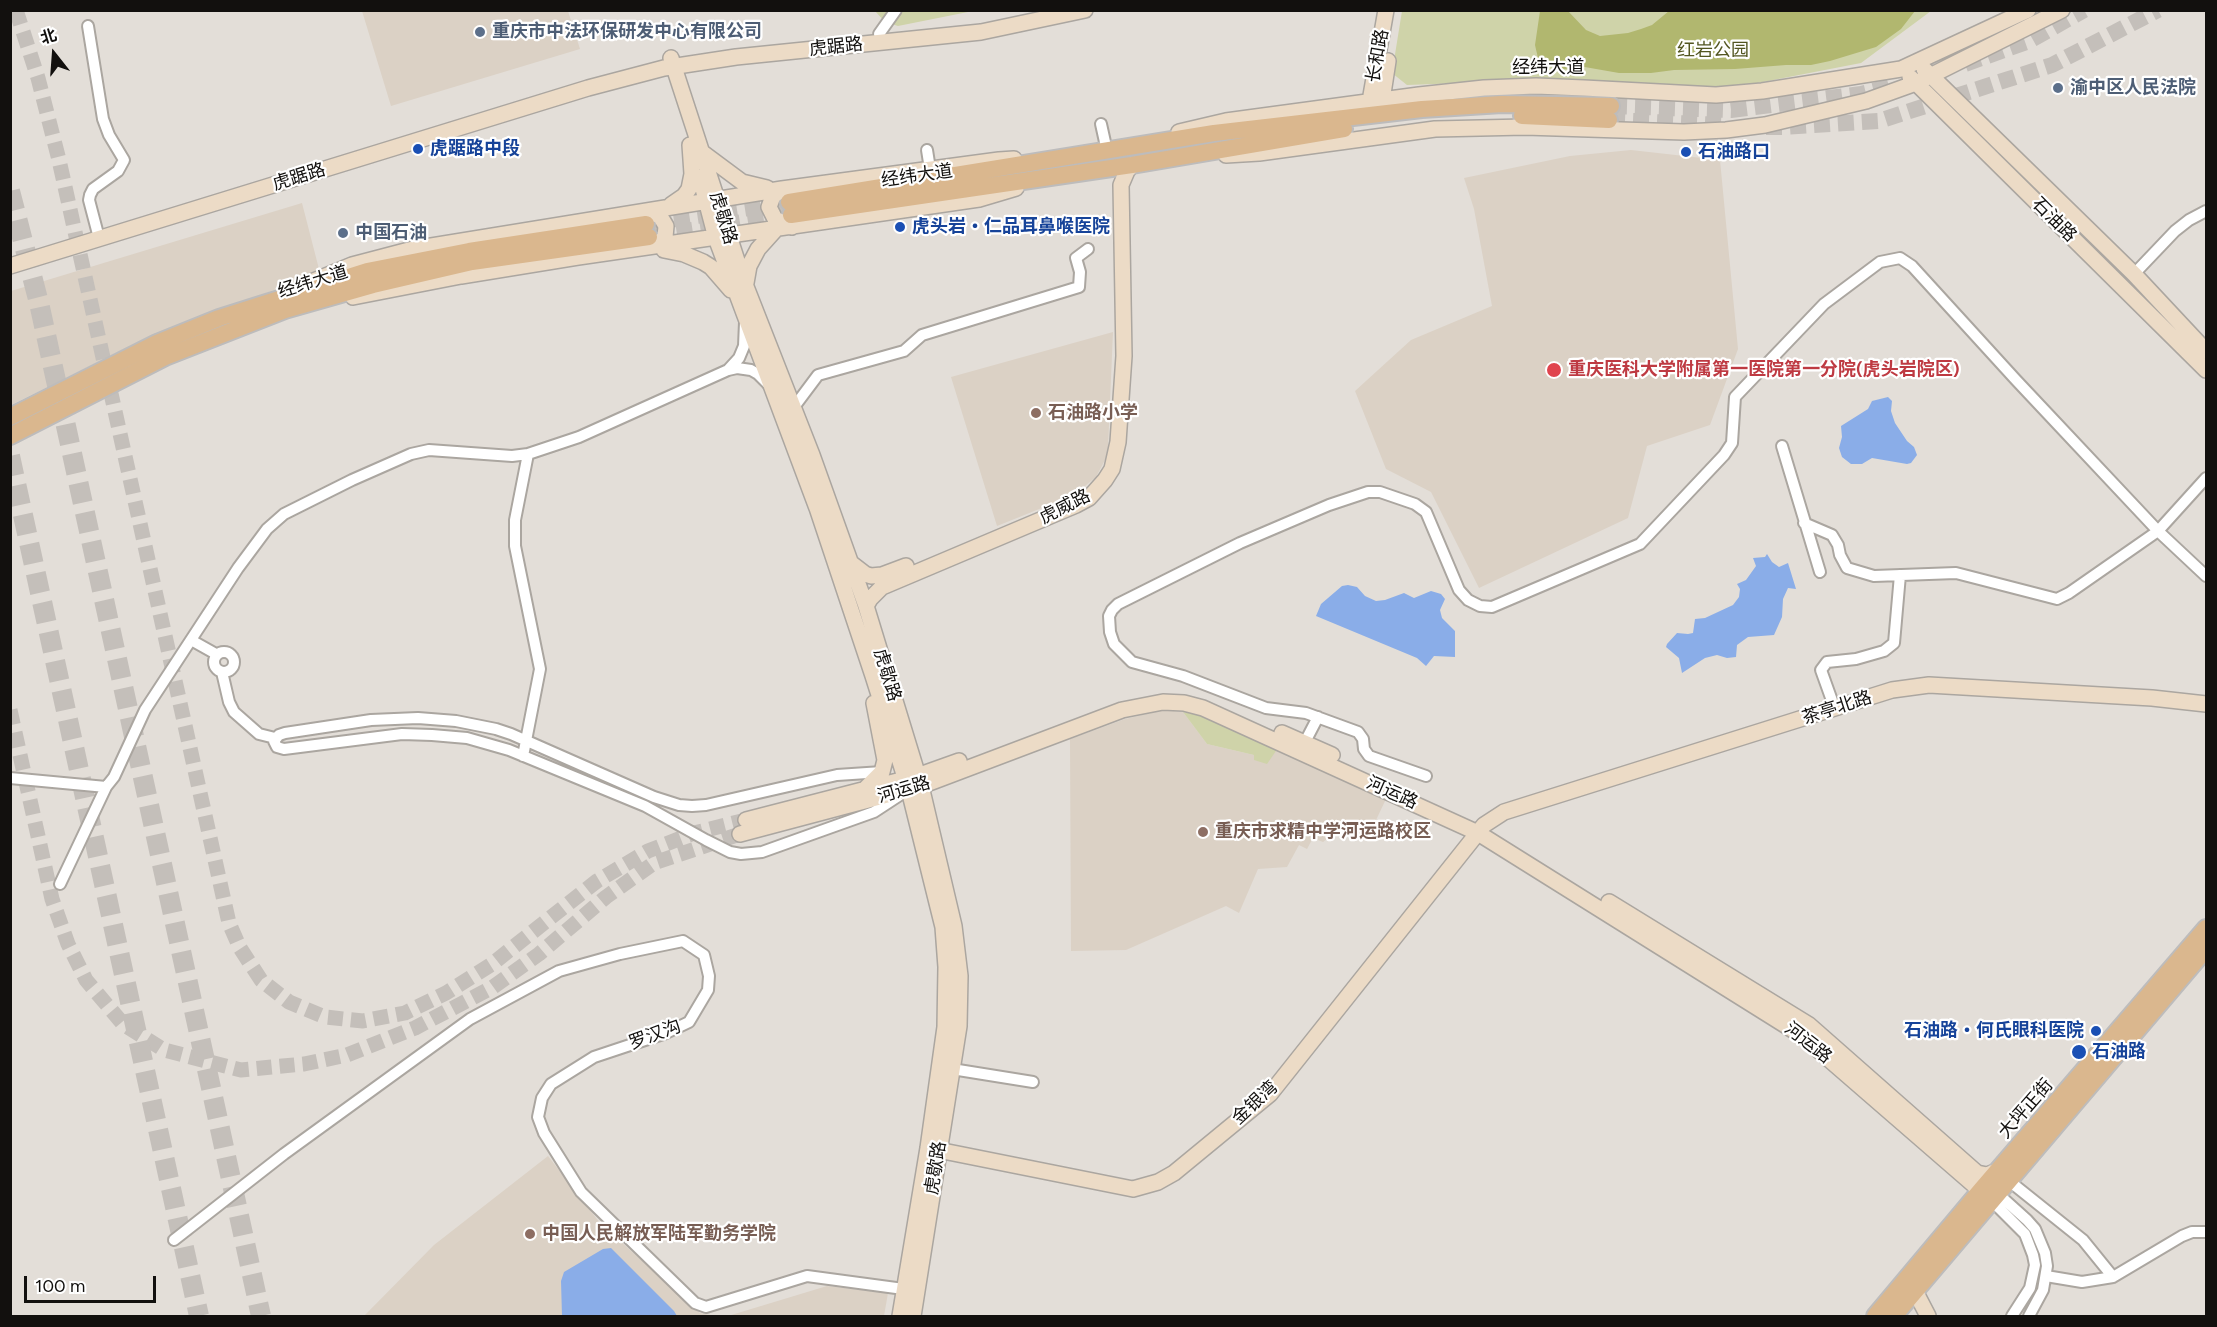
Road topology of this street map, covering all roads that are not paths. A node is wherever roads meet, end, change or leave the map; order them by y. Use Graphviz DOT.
graph roads {
  1 [pos="896,10"];
  2 [pos="1050,10"];
  3 [pos="1085,10"];
  4 [pos="1386,10"];
  5 [pos="1396,10"];
  6 [pos="2028,10"];
  7 [pos="2062,10"];
  8 [pos="88,26"];
  9 [pos="879,34"];
  10 [pos="668,63"];
  11 [pos="1918,63"];
  12 [pos="1901,69"];
  13 [pos="1931,76"];
  14 [pos="1823,81"];
  15 [pos="1916,83"];
  16 [pos="1376,100"];
  17 [pos="1831,108"];
  18 [pos="1101,124"];
  19 [pos="1133,147"];
  20 [pos="697,149"];
  21 [pos="927,150"];
  22 [pos="1107,151"];
  23 [pos="1172,158"];
  24 [pos="1059,159"];
  25 [pos="1132,165"];
  26 [pos="930,169"];
  27 [pos="1101,170"];
  28 [pos="712,200"];
  29 [pos="669,207"];
  30 [pos="788,208"];
  31 [pos="2206,212"];
  32 [pos="648,230"];
  33 [pos="776,230"];
  34 [pos="722,237"];
  35 [pos="99,238"];
  36 [pos="1088,249"];
  37 [pos="10,267"];
  38 [pos="2134,274"];
  39 [pos="741,291"];
  40 [pos="745,316"];
  41 [pos="2206,351"];
  42 [pos="728,370"];
  43 [pos="2206,370"];
  44 [pos="773,389"];
  45 [pos="794,407"];
  46 [pos="10,417"];
  47 [pos="10,436"];
  48 [pos="1782,446"];
  49 [pos="528,453"];
  50 [pos="2206,478"];
  51 [pos="1804,523"];
  52 [pos="2158,531"];
  53 [pos="852,564"];
  54 [pos="1820,572"];
  55 [pos="1899,575"];
  56 [pos="2206,576"];
  57 [pos="866,606"];
  58 [pos="191,640"];
  59 [pos="216,654"];
  60 [pos="222,672"];
  61 [pos="873,676"];
  62 [pos="2206,704"];
  63 [pos="1835,709"];
  64 [pos="1318,717"];
  65 [pos="275,738"];
  66 [pos="528,741"];
  67 [pos="1305,742"];
  68 [pos="523,756"];
  69 [pos="882,772"];
  70 [pos="1426,776"];
  71 [pos="10,778"];
  72 [pos="913,783"];
  73 [pos="106,787"];
  74 [pos="864,790"];
  75 [pos="706,805"];
  76 [pos="684,828"];
  77 [pos="1481,829"];
  78 [pos="60,884"];
  79 [pos="2206,928"];
  80 [pos="2206,949"];
  81 [pos="952,1069"];
  82 [pos="1033,1082"];
  83 [pos="933,1149"];
  84 [pos="1953,1166"];
  85 [pos="2003,1175"];
  86 [pos="1990,1195"];
  87 [pos="1963,1211"];
  88 [pos="2027,1220"];
  89 [pos="2206,1232"];
  90 [pos="174,1240"];
  91 [pos="2046,1276"];
  92 [pos="2113,1277"];
  93 [pos="910,1290"];
  94 [pos="1916,1291"];
  95 [pos="900,1317"];
  96 [pos="913,1317"];
  97 [pos="1875,1317"];
  98 [pos="1894,1317"];
  99 [pos="1928,1317"];
  100 [pos="2012,1317"];
  101 [pos="2029,1317"];
  1 -- 9 [label="street"];
  2 -- 9 [label="main road, 虎踞路"];
  3 -- 10 [label="main road, 虎踞路"];
  4 -- 16 [label="main road, 长和路"];
  5 -- 16 [label="main road, 长和路"];
  6 -- 11 [label="main road, 经纬大道"];
  7 -- 13 [label="main road"];
  8 -- 35 [label="street"];
  9 -- 10 [label="main road, 虎踞路"];
  10 -- 20 [label="main road, 虎歇路"];
  10 -- 35 [label="main road, 虎踞路"];
  11 -- 12 [label="main road, 经纬大道"];
  11 -- 13 [label="main road, 石油路"];
  12 -- 14 [label="main road, 经纬大道"];
  12 -- 15 [label="main road, 石油路"];
  13 -- 15 [label="main road"];
  13 -- 38 [label="main road, 石油路"];
  14 -- 16 [label="main road, 经纬大道"];
  14 -- 17 [label="main road"];
  15 -- 17 [label="main road"];
  15 -- 43 [label="main road, 石油路"];
  16 -- 19 [label="main road, 经纬大道"];
  17 -- 23 [label="main road"];
  18 -- 22 [label="street"];
  19 -- 22 [label="main road, 经纬大道"];
  19 -- 23 [label="main road, 经纬大道"];
  20 -- 28 [label="main road, 虎歇路"];
  20 -- 29 [label="main road"];
  20 -- 30 [label="main road"];
  21 -- 26 [label="street"];
  22 -- 24 [label="main road, 经纬大道"];
  23 -- 25 [label="main road, 经纬大道"];
  24 -- 26 [label="main road"];
  24 -- 30 [label="main road, 经纬大道"];
  25 -- 27 [label="main road, 经纬大道"];
  25 -- 57 [label="main road, 虎威路"];
  26 -- 30 [label="main road"];
  27 -- 30 [label="main road, 经纬大道"];
  27 -- 53 [label="main road, 虎威路"];
  28 -- 29 [label="main road"];
  28 -- 30 [label="main road"];
  28 -- 34 [label="main road, 虎歇路"];
  29 -- 32 [label="main road"];
  30 -- 33 [label="main road"];
  31 -- 38 [label="street"];
  32 -- 34 [label="main road"];
  32 -- 39 [label="main road"];
  32 -- 46 [label="main road, 经纬大道"];
  32 -- 47 [label="main road, 经纬大道"];
  33 -- 34 [label="main road"];
  33 -- 39 [label="main road"];
  34 -- 39 [label="main road, 虎歇路"];
  35 -- 37 [label="main road, 虎踞路"];
  36 -- 45 [label="street"];
  38 -- 41 [label="main road, 石油路"];
  39 -- 40 [label="main road, 虎歇路"];
  39 -- 45 [label="main road, 虎歇路"];
  40 -- 42 [label="street"];
  40 -- 44 [label="main road, 虎歇路"];
  42 -- 44 [label="street"];
  42 -- 49 [label="street"];
  44 -- 61 [label="main road, 虎歇路"];
  45 -- 53 [label="main road, 虎歇路"];
  48 -- 51 [label="street"];
  49 -- 58 [label="street"];
  49 -- 66 [label="street"];
  50 -- 52 [label="street"];
  51 -- 54 [label="street"];
  51 -- 55 [label="street"];
  52 -- 55 [label="street"];
  52 -- 56 [label="street"];
  52 -- 64 [label="street"];
  53 -- 57 [label="main road, 虎歇路"];
  55 -- 63 [label="street"];
  57 -- 72 [label="main road, 虎歇路"];
  58 -- 59 [label="street"];
  58 -- 73 [label="street"];
  59 -- 60 [label="street"];
  59 -- 60 [label="street"];
  60 -- 65 [label="street"];
  61 -- 69 [label="main road"];
  61 -- 72 [label="main road, 虎歇路"];
  62 -- 63 [label="main road, 茶亭北路"];
  63 -- 77 [label="main road, 茶亭北路"];
  64 -- 67 [label="street"];
  64 -- 70 [label="street"];
  65 -- 66 [label="street"];
  65 -- 68 [label="street"];
  66 -- 68 [label="street"];
  66 -- 75 [label="street"];
  67 -- 72 [label="main road, 河运路"];
  67 -- 77 [label="main road, 河运路"];
  68 -- 76 [label="street"];
  69 -- 74 [label="main road"];
  69 -- 75 [label="street"];
  71 -- 73 [label="street"];
  72 -- 74 [label="main road, 河运路"];
  72 -- 74 [label="main road, 河运路"];
  72 -- 76 [label="street"];
  72 -- 77 [label="main road, 河运路"];
  72 -- 81 [label="main road, 虎歇路"];
  72 -- 83 [label="main road, 虎歇路"];
  73 -- 78 [label="street"];
  75 -- 76 [label="street"];
  77 -- 83 [label="main road, 金银湾"];
  77 -- 84 [label="main road, 河运路"];
  77 -- 85 [label="main road, 河运路"];
  79 -- 85 [label="main road, 大坪正街"];
  80 -- 85 [label="main road, 大坪正街"];
  81 -- 82 [label="street"];
  81 -- 83 [label="main road, 虎歇路"];
  83 -- 93 [label="main road, 虎歇路"];
  84 -- 86 [label="main road, 河运路"];
  84 -- 87 [label="main road"];
  85 -- 86 [label="main road, 大坪正街"];
  85 -- 88 [label="street"];
  85 -- 92 [label="street"];
  86 -- 87 [label="main road, 大坪正街"];
  86 -- 88 [label="street"];
  86 -- 94 [label="main road, 大坪正街"];
  86 -- 100 [label="street"];
  87 -- 97 [label="main road, 大坪正街"];
  88 -- 91 [label="street"];
  89 -- 92 [label="street"];
  90 -- 93 [label="street, 罗汉沟"];
  91 -- 92 [label="street"];
  91 -- 101 [label="street"];
  93 -- 95 [label="main road, 虎歇路"];
  93 -- 96 [label="main road, 虎歇路"];
  94 -- 98 [label="main road, 大坪正街"];
  94 -- 99 [label="main road"];
}
